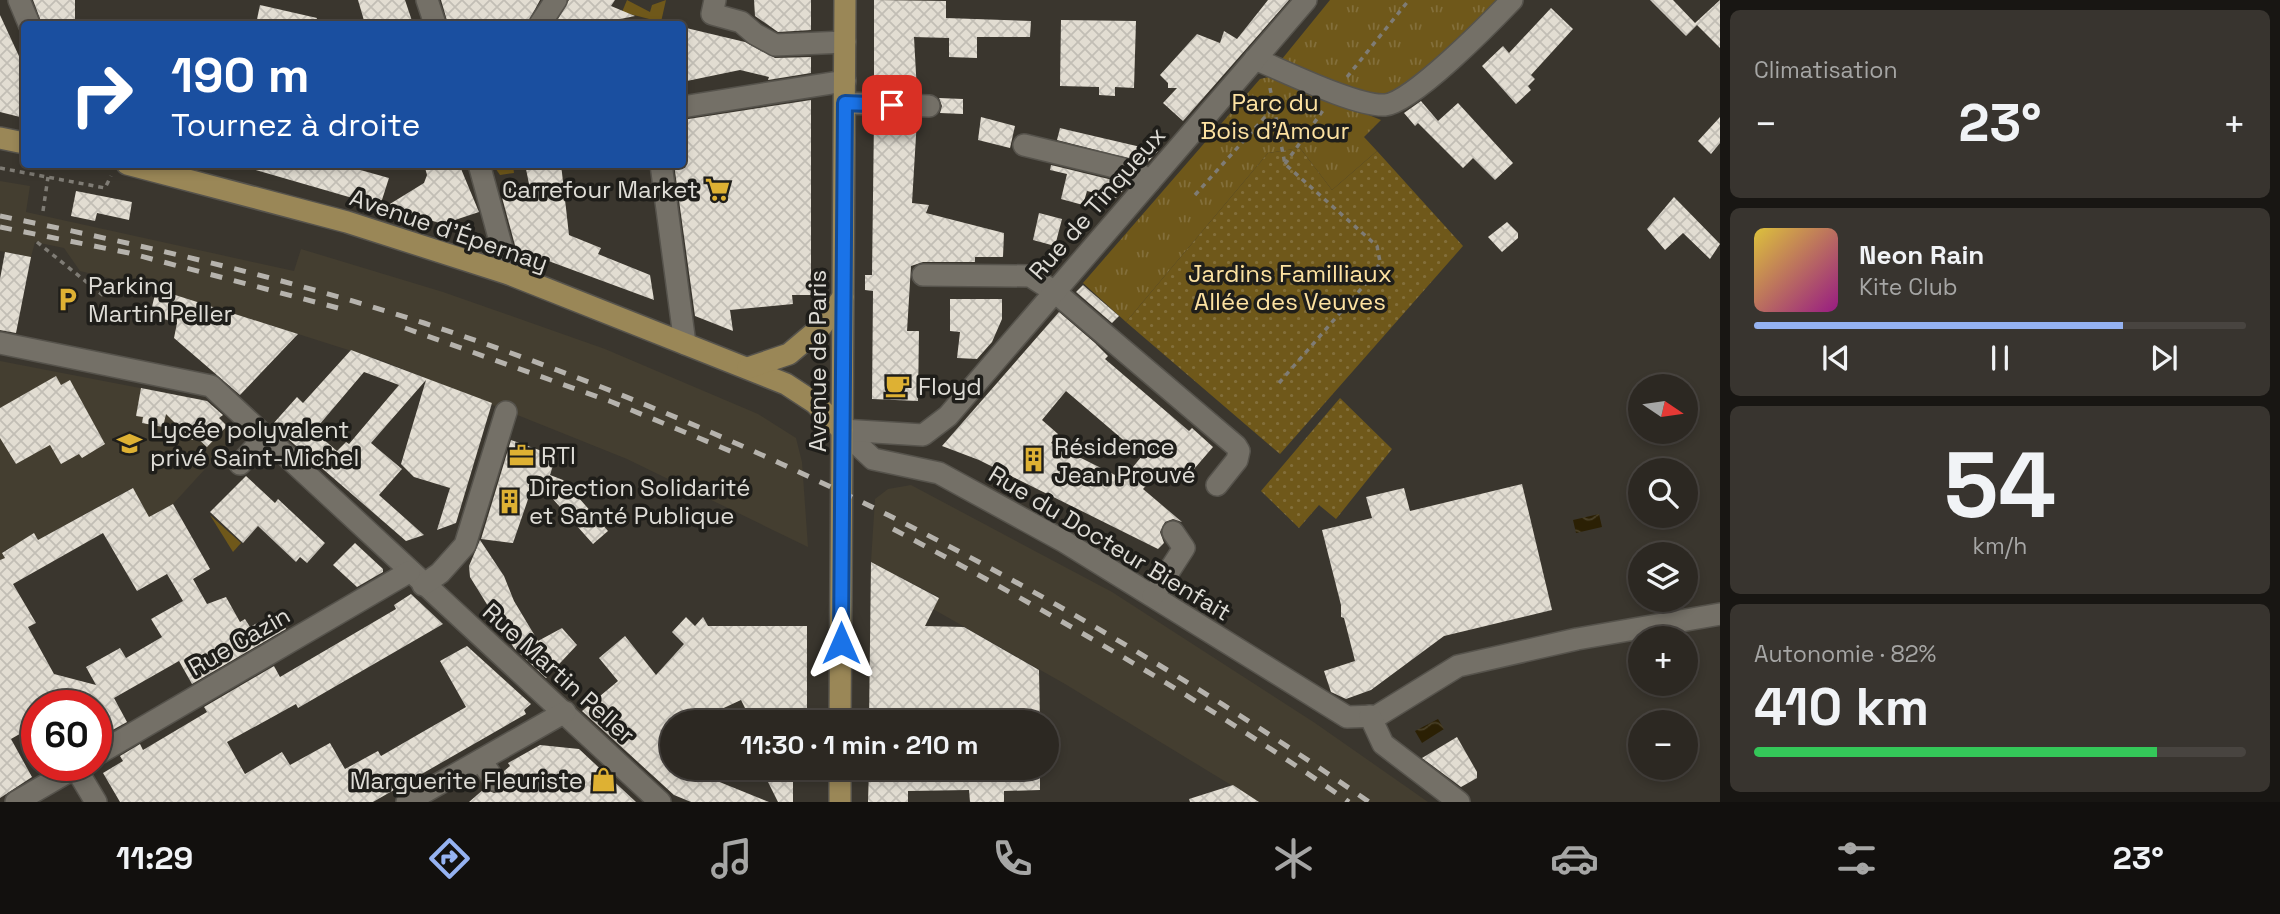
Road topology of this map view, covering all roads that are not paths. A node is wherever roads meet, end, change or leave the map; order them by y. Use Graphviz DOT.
graph roads {
  1 [pos="19,0"];
  2 [pos="427,0"];
  3 [pos="556,0"];
  4 [pos="715,0"];
  5 [pos="845,0"];
  6 [pos="1306,0"];
  7 [pos="1511,0"];
  8 [pos="28,21"];
  9 [pos="434,21"];
  10 [pos="542,21"];
  11 [pos="845,42"];
  12 [pos="1263,62"];
  13 [pos="845,81"];
  14 [pos="845,103"];
  15 [pos="686,106"];
  16 [pos="929,106"];
  17 [pos="0,138"];
  18 [pos="21,142"];
  19 [pos="1024,145"];
  20 [pos="142,168"];
  21 [pos="480,168"];
  22 [pos="662,168"];
  23 [pos="1150,181"];
  24 [pos="509,274"];
  25 [pos="923,275"];
  26 [pos="1055,292"];
  27 [pos="843,297"];
  28 [pos="698,317"];
  29 [pos="0,343"];
  30 [pos="690,346"];
  31 [pos="748,368"];
  32 [pos="508,424"];
  33 [pos="842,430"];
  34 [pos="923,435"];
  35 [pos="265,437"];
  36 [pos="240,464"];
  37 [pos="933,472"];
  38 [pos="1217,485"];
  39 [pos="1173,533"];
  40 [pos="416,578"];
  41 [pos="1153,596"];
  42 [pos="1720,614"];
  43 [pos="840,710"];
  44 [pos="565,712"];
  45 [pos="1370,716"];
  46 [pos="112,746"];
  47 [pos="481,760"];
  48 [pos="494,780"];
  49 [pos="840,780"];
  50 [pos="52,781"];
  51 [pos="86,781"];
  52 [pos="16,802"];
  53 [pos="96,802"];
  54 [pos="407,802"];
  55 [pos="660,802"];
  56 [pos="840,802"];
  57 [pos="1459,802"];
  1 -- 8 [label="street"];
  2 -- 9 [label="street"];
  3 -- 10 [label="street"];
  4 -- 11 [label="street"];
  5 -- 11 [label="main road, Avenue de Paris"];
  6 -- 12 [label="street, Rue de Tinqueux"];
  7 -- 12 [label="street"];
  11 -- 13 [label="main road, Avenue de Paris"];
  12 -- 23 [label="street, Rue de Tinqueux"];
  13 -- 14 [label="main road, Avenue de Paris"];
  13 -- 15 [label="street"];
  14 -- 16 [label="street"];
  14 -- 27 [label="main road, Avenue de Paris"];
  17 -- 18 [label="main road"];
  19 -- 23 [label="street"];
  20 -- 24 [label="main road, Avenue d'Épernay"];
  21 -- 24 [label="street"];
  22 -- 30 [label="street"];
  23 -- 26 [label="street, Rue de Tinqueux"];
  24 -- 30 [label="main road, Avenue d'Épernay"];
  25 -- 26 [label="street"];
  26 -- 34 [label="street, Rue de Tinqueux"];
  26 -- 38 [label="street"];
  27 -- 31 [label="main road"];
  27 -- 33 [label="main road, Avenue de Paris"];
  28 -- 30 [label="street"];
  29 -- 35 [label="street, Rue Martin Peller"];
  30 -- 31 [label="main road, Avenue d'Épernay"];
  31 -- 33 [label="main road, Avenue d'Épernay"];
  32 -- 40 [label="street"];
  33 -- 34 [label="street"];
  33 -- 37 [label="street, Rue du Docteur Bienfait"];
  33 -- 43 [label="main road, Avenue de Paris"];
  34 -- 37 [label="street"];
  35 -- 36 [label="street"];
  35 -- 40 [label="street, Rue Martin Peller"];
  37 -- 41 [label="street, Rue du Docteur Bienfait"];
  39 -- 41 [label="street"];
  40 -- 44 [label="street, Rue Martin Peller"];
  40 -- 46 [label="street, Rue Cazin"];
  41 -- 45 [label="street, Rue du Docteur Bienfait"];
  42 -- 45 [label="street"];
  44 -- 47 [label="street"];
  44 -- 55 [label="street, Rue Martin Peller"];
  45 -- 57 [label="street"];
  47 -- 48 [label="street"];
  47 -- 54 [label="street"];
  49 -- 56 [label="main road"];
  50 -- 52 [label="street"];
  51 -- 53 [label="street"];
}
